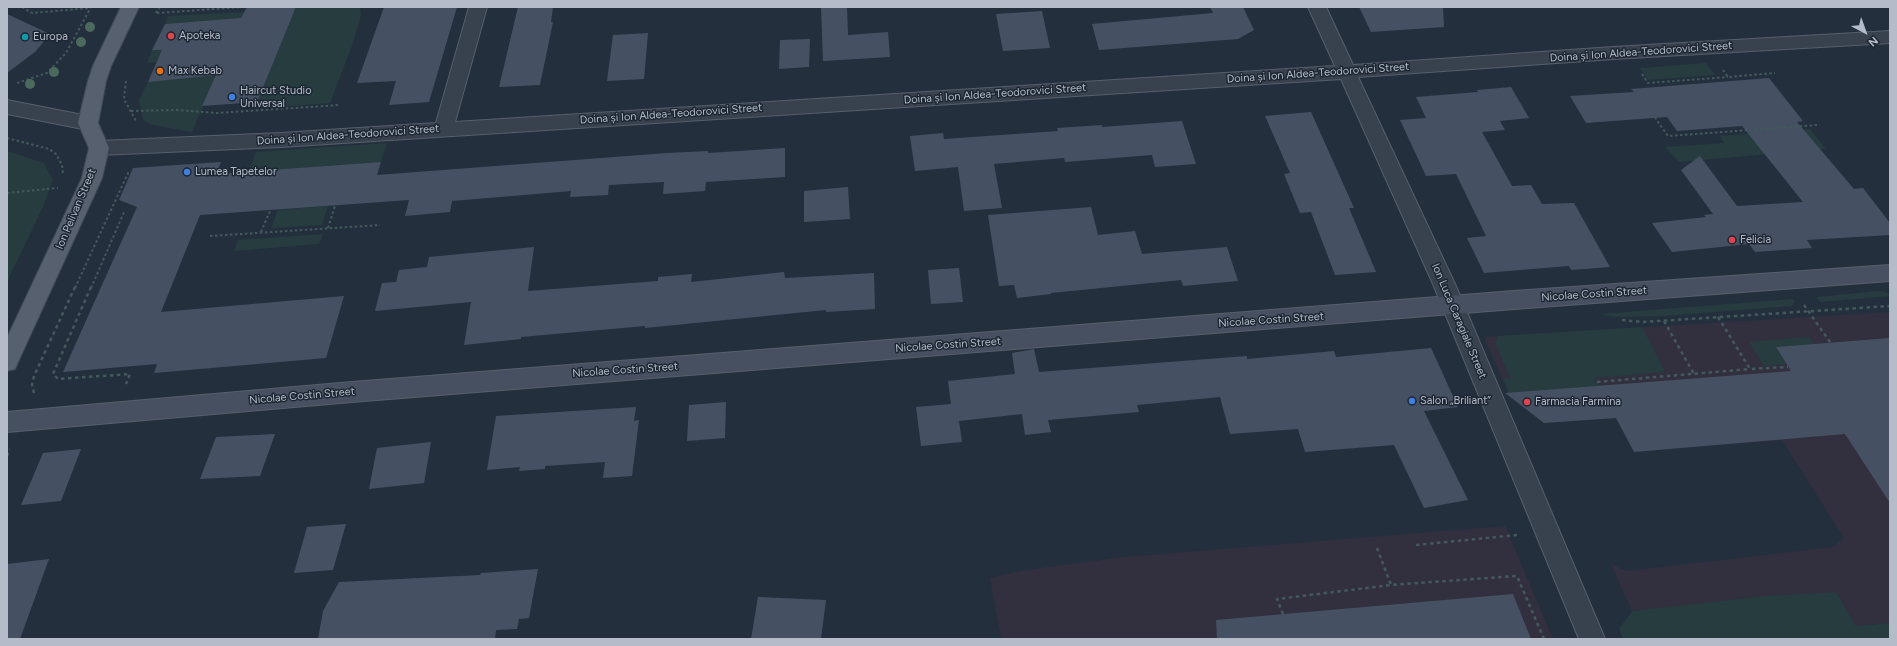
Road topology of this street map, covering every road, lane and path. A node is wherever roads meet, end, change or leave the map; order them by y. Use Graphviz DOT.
graph roads {
  1 [pos="22,7"];
  2 [pos="130,7"];
  3 [pos="160,7"];
  4 [pos="230,7"];
  5 [pos="243,7"];
  6 [pos="478,7"];
  7 [pos="1317,7"];
  8 [pos="91,8"];
  9 [pos="157,13"];
  10 [pos="153,18"];
  11 [pos="1890,37"];
  12 [pos="1627,52"];
  13 [pos="1346,72"];
  14 [pos="1728,77"];
  15 [pos="126,80"];
  16 [pos="13,84"];
  17 [pos="340,105"];
  18 [pos="7,107"];
  19 [pos="1649,109"];
  20 [pos="131,111"];
  21 [pos="88,123"];
  22 [pos="141,124"];
  23 [pos="1818,125"];
  24 [pos="444,128"];
  25 [pos="7,138"];
  26 [pos="99,148"];
  27 [pos="131,167"];
  28 [pos="62,181"];
  29 [pos="7,194"];
  30 [pos="58,196"];
  31 [pos="335,206"];
  32 [pos="125,210"];
  33 [pos="270,211"];
  34 [pos="380,225"];
  35 [pos="328,228"];
  36 [pos="261,232"];
  37 [pos="210,236"];
  38 [pos="1890,273"];
  39 [pos="1802,301"];
  40 [pos="1454,306"];
  41 [pos="1890,306"];
  42 [pos="1809,311"];
  43 [pos="1718,317"];
  44 [pos="1620,320"];
  45 [pos="1664,320"];
  46 [pos="1830,342"];
  47 [pos="7,362"];
  48 [pos="1788,367"];
  49 [pos="1750,369"];
  50 [pos="1694,374"];
  51 [pos="1597,382"];
  52 [pos="125,386"];
  53 [pos="34,393"];
  54 [pos="7,422"];
  55 [pos="1510,536"];
  56 [pos="1416,545"];
  57 [pos="1377,548"];
  58 [pos="1391,585"];
  59 [pos="1283,614"];
  60 [pos="1544,639"];
  61 [pos="1592,639"];
  1 -- 8 [label="path"];
  2 -- 21 [label="main road"];
  3 -- 9 [label="path"];
  4 -- 5 [label="path"];
  4 -- 9 [label="path"];
  6 -- 24 [label="street"];
  7 -- 13 [label="street, Ion Luca Caragiale Street"];
  8 -- 16 [label="path"];
  9 -- 10 [label="path"];
  11 -- 12 [label="street, Doina și Ion Aldea-Teodorovici Street"];
  12 -- 13 [label="street, Doina și Ion Aldea-Teodorovici Street"];
  12 -- 14 [label="path"];
  13 -- 24 [label="street, Doina și Ion Aldea-Teodorovici Street"];
  13 -- 40 [label="street, Ion Luca Caragiale Street"];
  15 -- 20 [label="path"];
  17 -- 20 [label="path"];
  18 -- 21 [label="street"];
  19 -- 23 [label="path"];
  20 -- 22 [label="path"];
  21 -- 26 [label="main road"];
  24 -- 26 [label="street, Doina și Ion Aldea-Teodorovici Street"];
  25 -- 28 [label="path"];
  26 -- 47 [label="main road, Ion Pelivan Street"];
  27 -- 53 [label="path"];
  29 -- 30 [label="path"];
  31 -- 35 [label="path"];
  32 -- 52 [label="path"];
  33 -- 36 [label="path"];
  34 -- 35 [label="path"];
  35 -- 36 [label="path"];
  36 -- 37 [label="path"];
  38 -- 40 [label="main road, Nicolae Costin Street"];
  39 -- 42 [label="path"];
  40 -- 54 [label="main road, Nicolae Costin Street"];
  40 -- 61 [label="street, Ion Luca Caragiale Street"];
  41 -- 42 [label="path"];
  42 -- 43 [label="path"];
  42 -- 46 [label="path"];
  43 -- 45 [label="path"];
  43 -- 49 [label="path"];
  44 -- 45 [label="path"];
  45 -- 50 [label="path"];
  48 -- 49 [label="path"];
  49 -- 50 [label="path"];
  50 -- 51 [label="path"];
  55 -- 56 [label="path"];
  57 -- 58 [label="path"];
  58 -- 59 [label="path"];
  58 -- 60 [label="path"];
}
